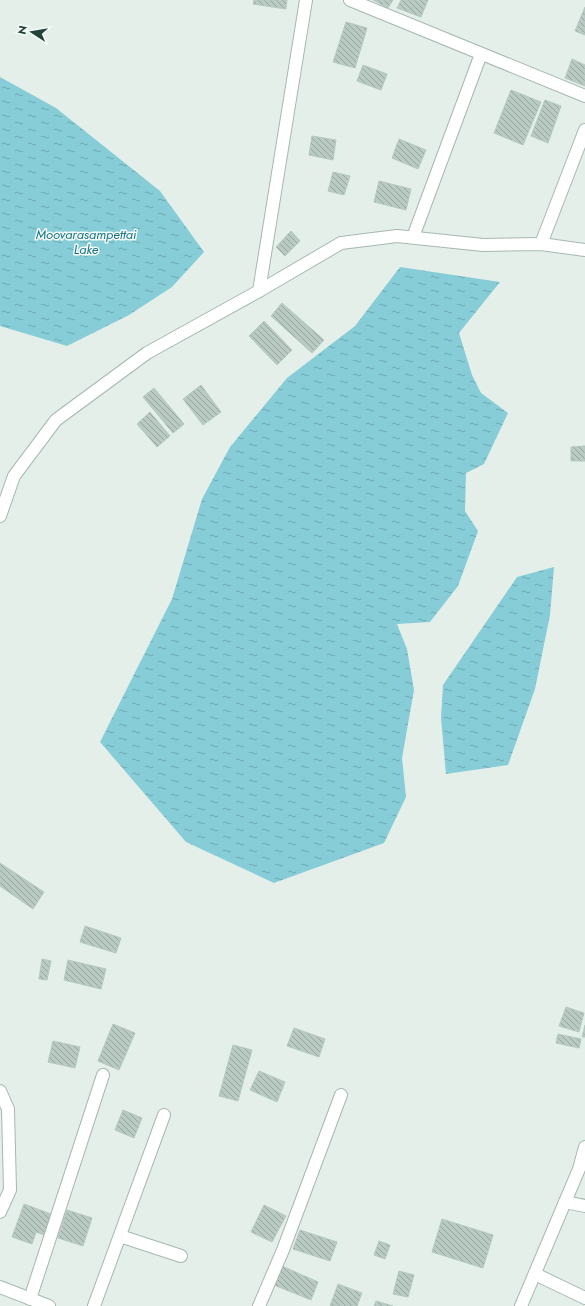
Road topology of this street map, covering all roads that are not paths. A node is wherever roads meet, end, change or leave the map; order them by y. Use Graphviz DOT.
graph roads {
  1 [pos="306,0"];
  2 [pos="350,0"];
  3 [pos="482,54"];
  4 [pos="585,96"];
  5 [pos="585,130"];
  6 [pos="413,237"];
  7 [pos="541,244"];
  8 [pos="585,250"];
  9 [pos="259,291"];
  10 [pos="0,516"];
  11 [pos="103,1075"];
  12 [pos="0,1091"];
  13 [pos="342,1095"];
  14 [pos="164,1115"];
  15 [pos="585,1147"];
  16 [pos="566,1202"];
  17 [pos="585,1206"];
  18 [pos="0,1212"];
  19 [pos="120,1236"];
  20 [pos="181,1256"];
  21 [pos="535,1274"];
  22 [pos="0,1287"];
  23 [pos="585,1298"];
  24 [pos="30,1299"];
  25 [pos="49,1306"];
  26 [pos="94,1306"];
  27 [pos="259,1306"];
  28 [pos="521,1306"];
  1 -- 9 [label="street"];
  2 -- 3 [label="street"];
  3 -- 4 [label="street"];
  3 -- 6 [label="street"];
  5 -- 7 [label="street"];
  6 -- 7 [label="street"];
  6 -- 9 [label="street"];
  7 -- 8 [label="street"];
  9 -- 10 [label="street"];
  11 -- 24 [label="street"];
  12 -- 18 [label="street"];
  13 -- 27 [label="street"];
  14 -- 19 [label="street"];
  15 -- 16 [label="street"];
  16 -- 17 [label="street"];
  16 -- 21 [label="street"];
  19 -- 20 [label="street"];
  19 -- 26 [label="street"];
  21 -- 23 [label="street"];
  21 -- 28 [label="street"];
  22 -- 24 [label="street"];
  24 -- 25 [label="street"];
}
